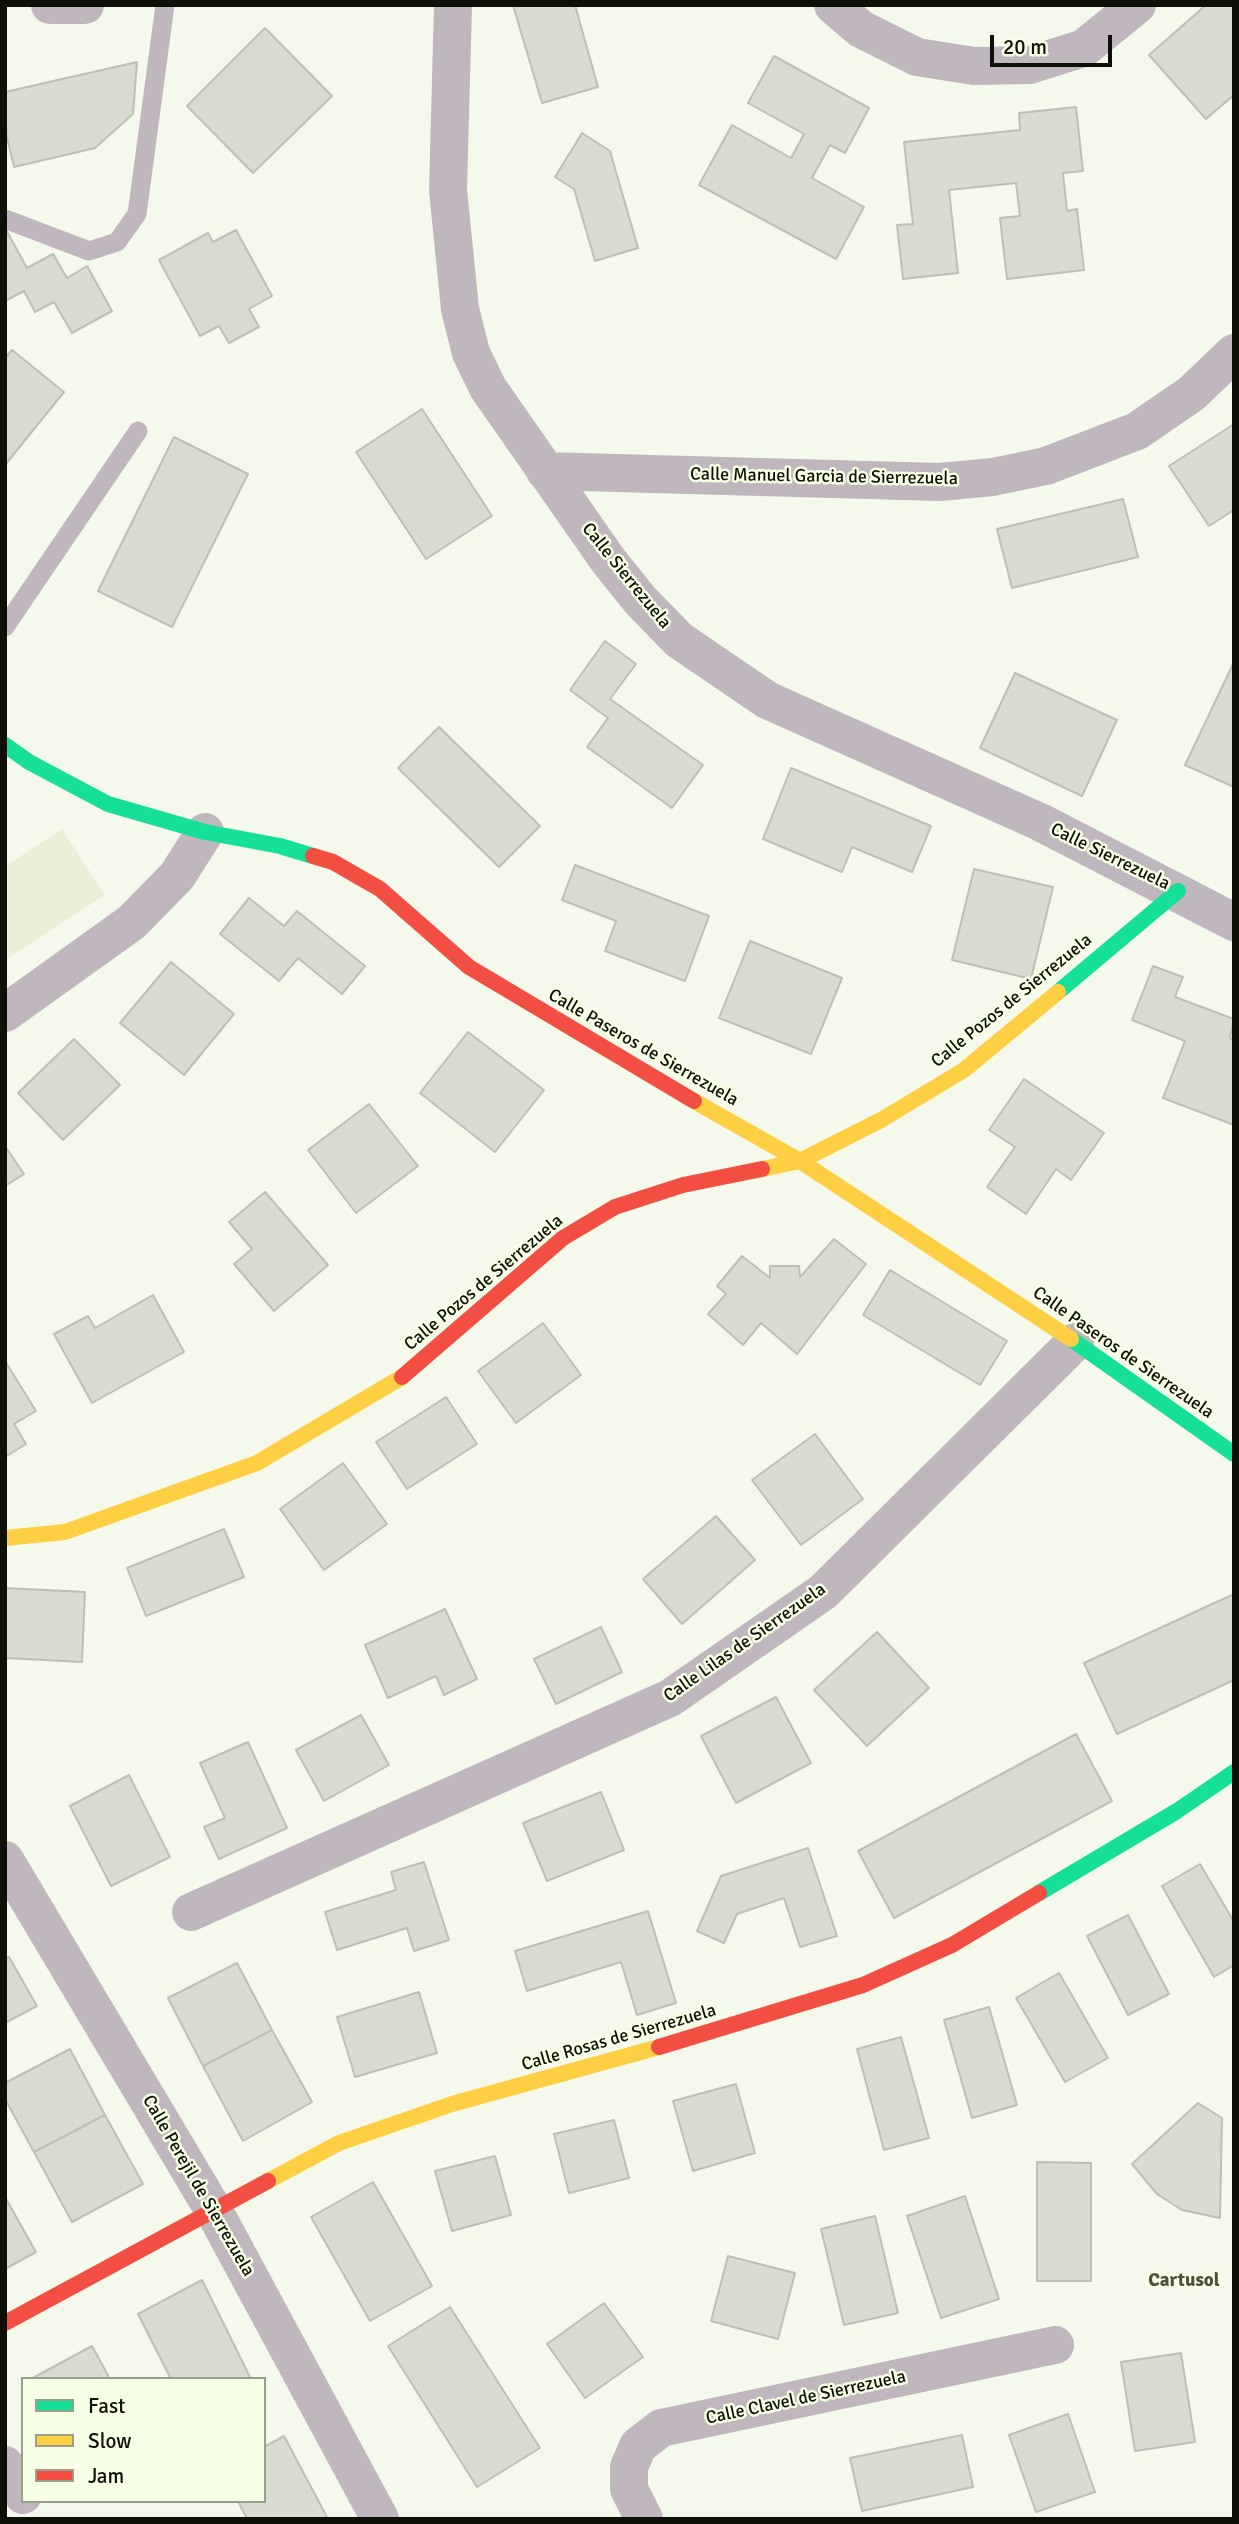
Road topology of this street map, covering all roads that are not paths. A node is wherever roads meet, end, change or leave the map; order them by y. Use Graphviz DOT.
graph roads {
  1 [pos="50,5"];
  2 [pos="85,5"];
  3 [pos="165,5"];
  4 [pos="453,5"];
  5 [pos="833,5"];
  6 [pos="1137,5"];
  7 [pos="5,219"];
  8 [pos="1234,353"];
  9 [pos="138,431"];
  10 [pos="545,471"];
  11 [pos="5,627"];
  12 [pos="5,745"];
  13 [pos="205,832"];
  14 [pos="1178,891"];
  15 [pos="1234,922"];
  16 [pos="5,1013"];
  17 [pos="800,1161"];
  18 [pos="1075,1342"];
  19 [pos="1234,1454"];
  20 [pos="5,1538"];
  21 [pos="1234,1772"];
  22 [pos="5,1860"];
  23 [pos="191,1912"];
  24 [pos="214,2211"];
  25 [pos="5,2323"];
  26 [pos="1055,2345"];
  27 [pos="5,2465"];
  28 [pos="21,2492"];
  29 [pos="27,2503"];
  30 [pos="36,2519"];
  31 [pos="380,2519"];
  32 [pos="644,2519"];
  1 -- 2 [label="street"];
  3 -- 7 [label="lane"];
  4 -- 10 [label="street, Calle Sierrezuela"];
  5 -- 6 [label="street"];
  8 -- 10 [label="street, Calle Manuel Garcia de Sierrezuela"];
  9 -- 11 [label="lane"];
  10 -- 14 [label="street, Calle Sierrezuela"];
  12 -- 13 [label="street, Calle Paseros de Sierrezuela"];
  13 -- 16 [label="street"];
  13 -- 17 [label="street, Calle Paseros de Sierrezuela"];
  14 -- 15 [label="street, Calle Sierrezuela"];
  14 -- 17 [label="street, Calle Pozos de Sierrezuela"];
  17 -- 18 [label="street, Calle Paseros de Sierrezuela"];
  17 -- 20 [label="street, Calle Pozos de Sierrezuela"];
  18 -- 19 [label="street, Calle Paseros de Sierrezuela"];
  18 -- 23 [label="street, Calle Lilas de Sierrezuela"];
  21 -- 24 [label="street, Calle Rosas de Sierrezuela"];
  22 -- 24 [label="street, Calle Perejil de Sierrezuela"];
  24 -- 25 [label="street, Calle Rosas de Sierrezuela"];
  24 -- 31 [label="street, Calle Perejil de Sierrezuela"];
  26 -- 32 [label="street, Calle Clavel de Sierrezuela"];
  27 -- 28 [label="street"];
  29 -- 30 [label="street"];
}
